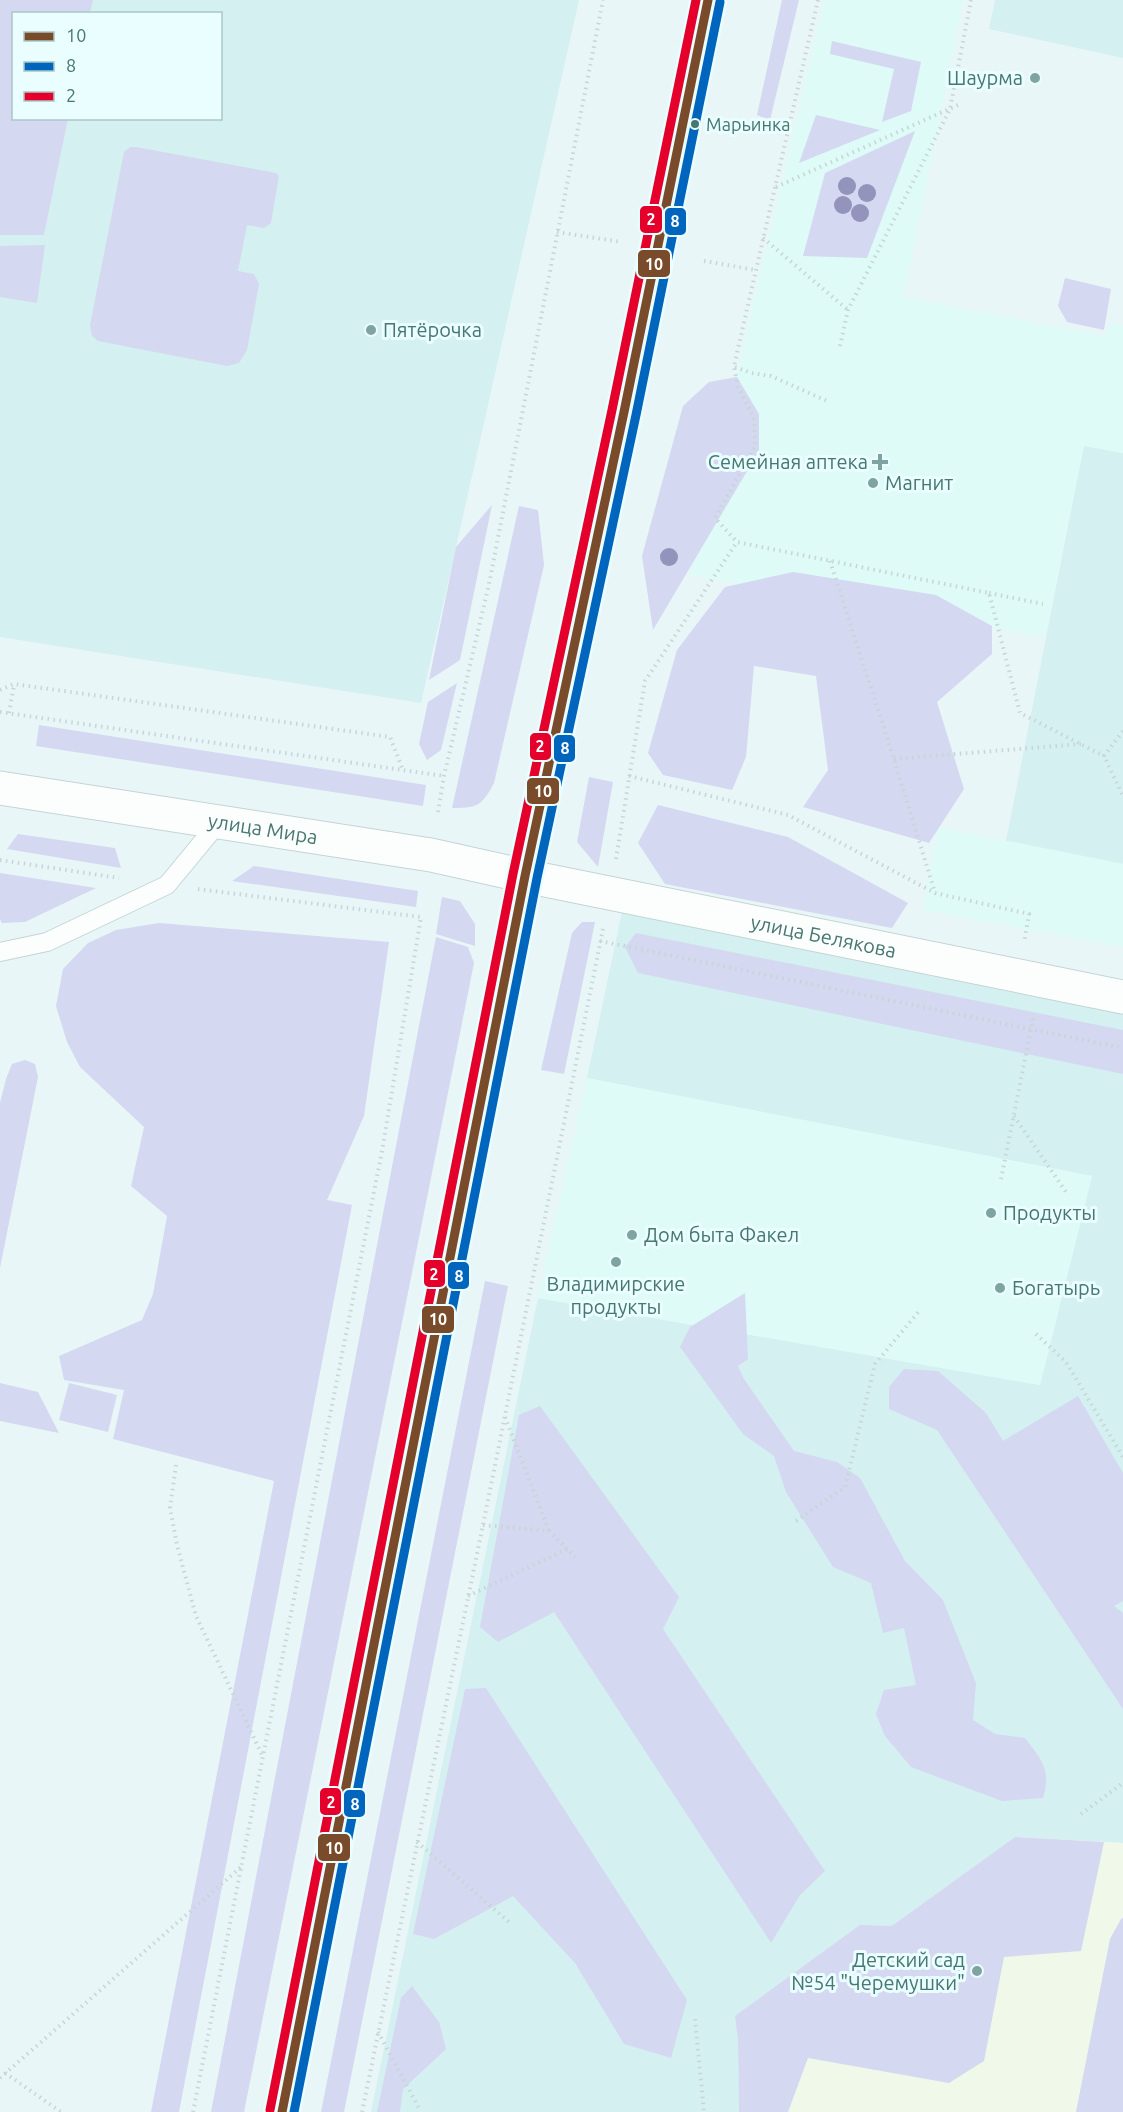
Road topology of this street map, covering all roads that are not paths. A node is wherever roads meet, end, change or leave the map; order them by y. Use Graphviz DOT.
graph roads {
  1 [pos="708,0"];
  2 [pos="0,788"];
  3 [pos="219,822"];
  4 [pos="525,876"];
  5 [pos="0,952"];
  6 [pos="1123,998"];
  7 [pos="282,2112"];
  1 -- 4 [label="main road"];
  2 -- 3 [label="main road, улица Мира"];
  3 -- 4 [label="main road, улица Мира"];
  3 -- 5 [label="lane"];
  4 -- 6 [label="main road, улица Белякова"];
  4 -- 7 [label="main road"];
}
